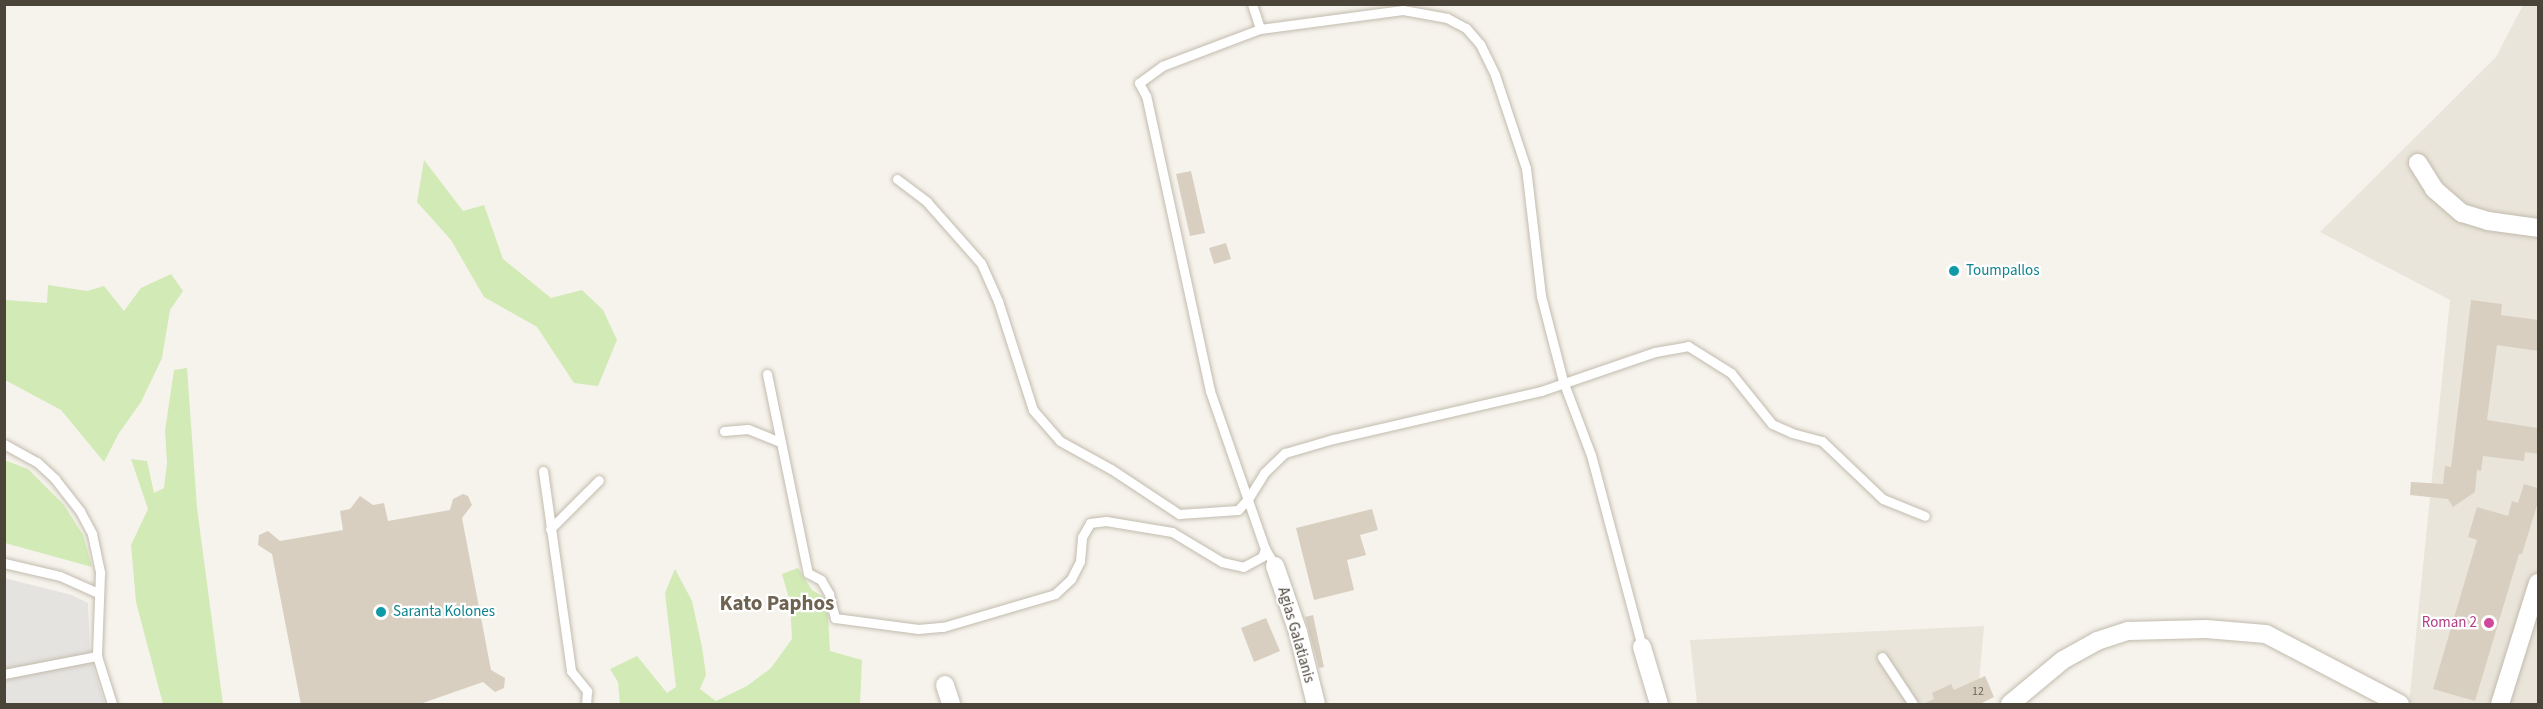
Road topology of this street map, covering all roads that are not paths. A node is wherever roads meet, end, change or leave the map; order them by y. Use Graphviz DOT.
graph roads {
  1 [pos="1252,4"];
  2 [pos="1260,29"];
  3 [pos="2418,164"];
  4 [pos="897,179"];
  5 [pos="2538,228"];
  6 [pos="767,374"];
  7 [pos="1563,381"];
  8 [pos="724,431"];
  9 [pos="780,442"];
  10 [pos="4,444"];
  11 [pos="543,471"];
  12 [pos="598,480"];
  13 [pos="1248,499"];
  14 [pos="1925,516"];
  15 [pos="550,530"];
  16 [pos="1265,549"];
  17 [pos="4,563"];
  18 [pos="1275,566"];
  19 [pos="2538,583"];
  20 [pos="98,593"];
  21 [pos="1642,647"];
  22 [pos="97,656"];
  23 [pos="1882,657"];
  24 [pos="4,674"];
  25 [pos="945,686"];
  26 [pos="112,705"];
  27 [pos="586,705"];
  28 [pos="951,705"];
  29 [pos="1316,705"];
  30 [pos="1659,705"];
  31 [pos="1913,705"];
  32 [pos="2010,705"];
  33 [pos="2400,705"];
  34 [pos="2500,705"];
  1 -- 2 [label="lane"];
  2 -- 7 [label="lane"];
  2 -- 13 [label="lane"];
  3 -- 5 [label="street"];
  4 -- 13 [label="lane"];
  6 -- 9 [label="lane"];
  7 -- 13 [label="lane"];
  7 -- 14 [label="lane"];
  7 -- 21 [label="lane"];
  8 -- 9 [label="lane"];
  9 -- 16 [label="lane"];
  10 -- 20 [label="lane"];
  11 -- 15 [label="lane"];
  12 -- 15 [label="lane"];
  13 -- 16 [label="lane"];
  15 -- 27 [label="lane"];
  16 -- 18 [label="lane"];
  17 -- 20 [label="lane"];
  18 -- 29 [label="street, Agias Galatianis"];
  19 -- 34 [label="street"];
  20 -- 22 [label="lane"];
  21 -- 30 [label="street"];
  22 -- 24 [label="lane"];
  22 -- 26 [label="lane"];
  23 -- 31 [label="lane"];
  25 -- 28 [label="street"];
  32 -- 33 [label="street"];
}
